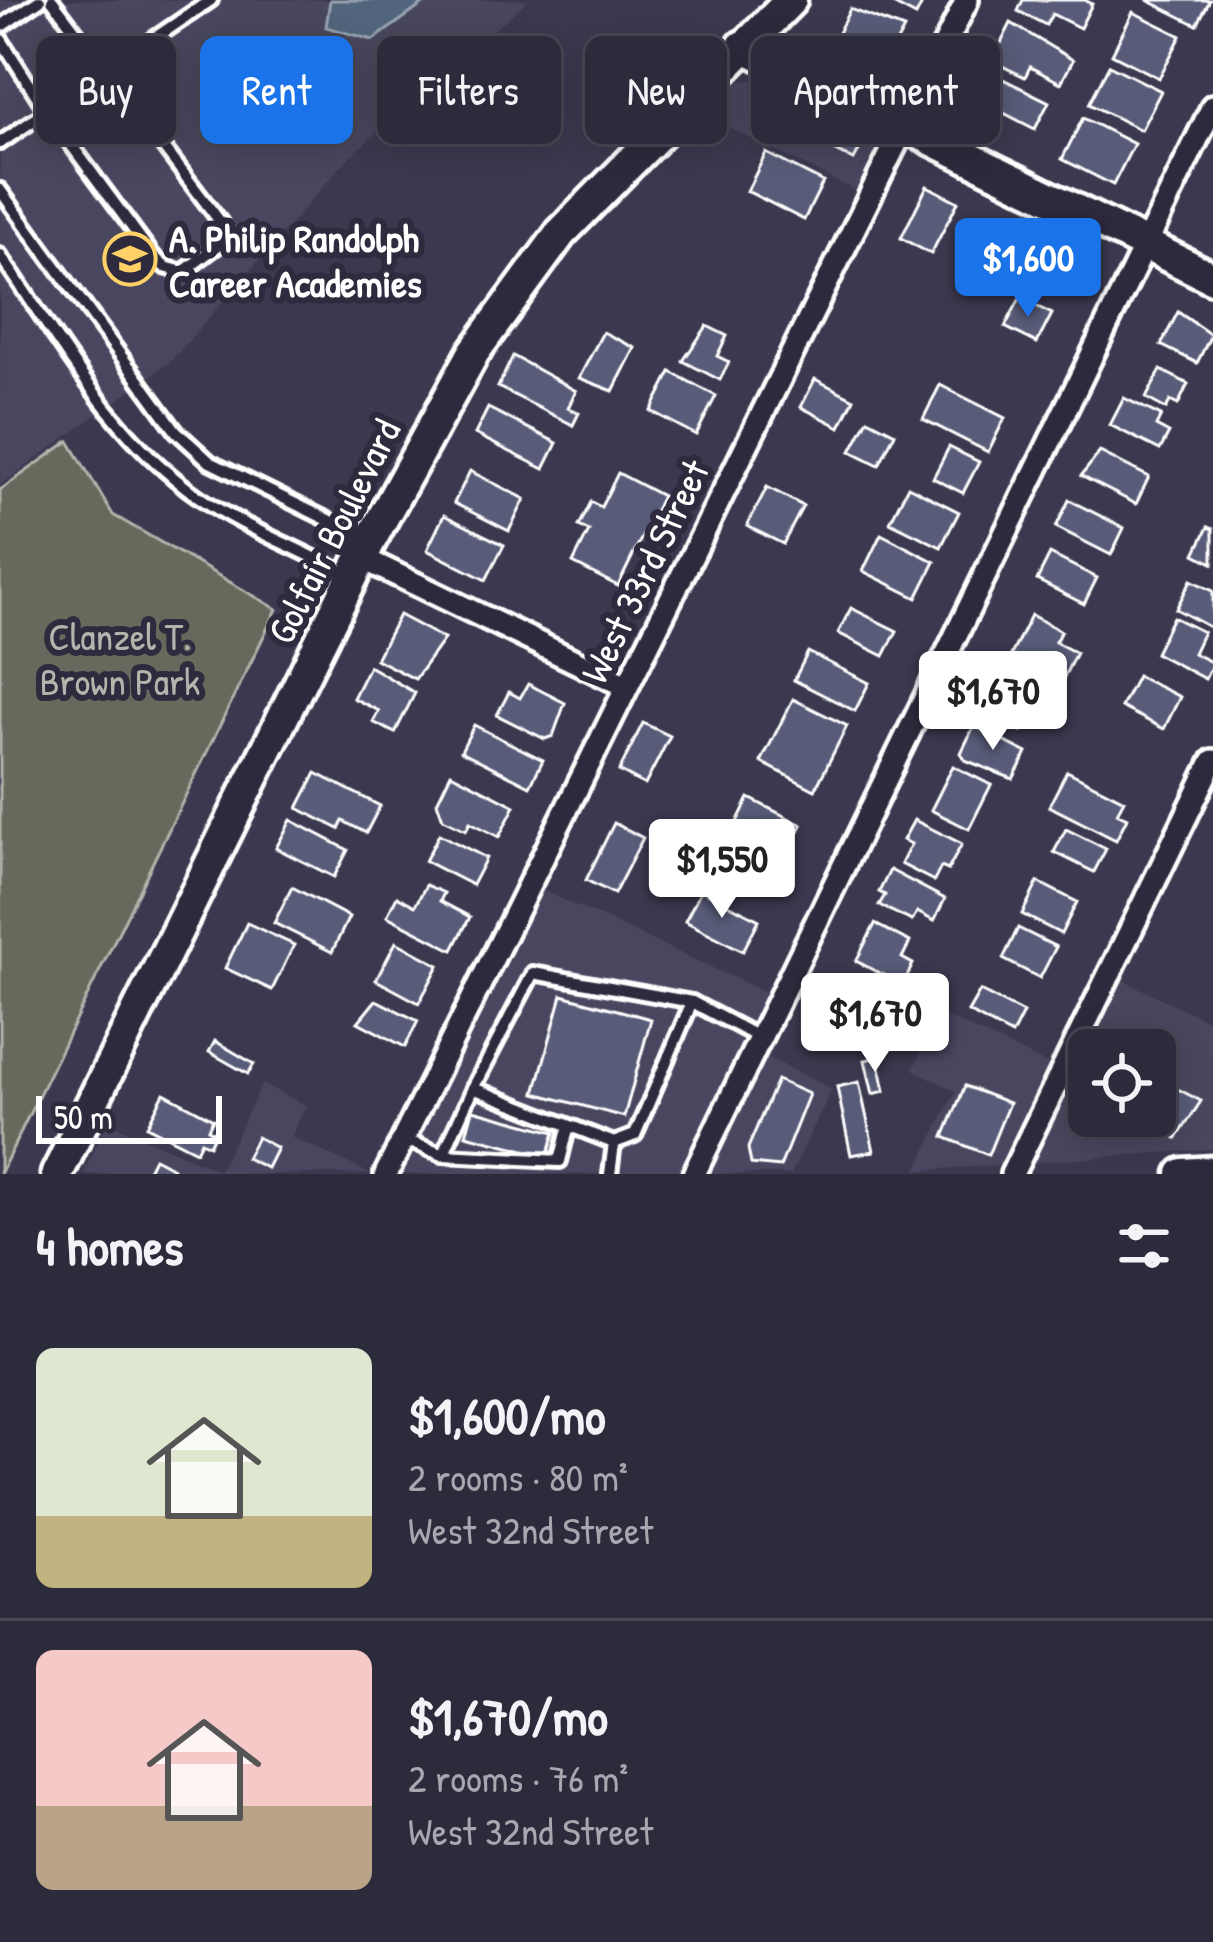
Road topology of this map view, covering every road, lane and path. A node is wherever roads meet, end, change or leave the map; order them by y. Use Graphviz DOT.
graph roads {
  1 [pos="40,0"];
  2 [pos="52,0"];
  3 [pos="211,0"];
  4 [pos="791,0"];
  5 [pos="967,0"];
  6 [pos="0,27"];
  7 [pos="78,36"];
  8 [pos="158,36"];
  9 [pos="950,36"];
  10 [pos="0,38"];
  11 [pos="743,46"];
  12 [pos="751,50"];
  13 [pos="36,96"];
  14 [pos="1213,106"];
  15 [pos="36,119"];
  16 [pos="0,143"];
  17 [pos="70,144"];
  18 [pos="160,144"];
  19 [pos="897,144"];
  20 [pos="943,144"];
  21 [pos="0,190"];
  22 [pos="1146,244"];
  23 [pos="0,255"];
  24 [pos="1213,278"];
  25 [pos="361,559"];
  26 [pos="626,686"];
  27 [pos="1213,761"];
  28 [pos="692,1002"];
  29 [pos="760,1038"];
  30 [pos="473,1088"];
  31 [pos="503,1100"];
  32 [pos="498,1116"];
  33 [pos="568,1129"];
  34 [pos="403,1139"];
  35 [pos="490,1141"];
  36 [pos="614,1143"];
  37 [pos="443,1155"];
  38 [pos="484,1156"];
  39 [pos="1213,1172"];
  40 [pos="57,1174"];
  41 [pos="386,1174"];
  42 [pos="610,1174"];
  43 [pos="694,1174"];
  44 [pos="1012,1174"];
  45 [pos="1183,1174"];
  1 -- 6 [label="lane"];
  2 -- 7 [label="lane"];
  3 -- 8 [label="lane"];
  4 -- 11 [label="main road, Golfair Boulevard"];
  5 -- 9 [label="street, West 33rd Street"];
  10 -- 13 [label="lane"];
  11 -- 12 [label="main road"];
  11 -- 25 [label="main road, Golfair Boulevard"];
  14 -- 22 [label="street"];
  15 -- 16 [label="lane"];
  17 -- 18 [label="lane"];
  19 -- 26 [label="street, West 33rd Street"];
  20 -- 22 [label="main road"];
  21 -- 25 [label="lane"];
  22 -- 24 [label="main road"];
  22 -- 29 [label="street"];
  23 -- 25 [label="lane"];
  25 -- 26 [label="street"];
  25 -- 40 [label="main road, Golfair Boulevard"];
  26 -- 34 [label="street, West 33rd Street"];
  27 -- 44 [label="street"];
  28 -- 29 [label="lane"];
  28 -- 30 [label="lane"];
  28 -- 36 [label="lane"];
  29 -- 43 [label="street"];
  30 -- 31 [label="lane"];
  30 -- 37 [label="lane"];
  31 -- 32 [label="lane"];
  31 -- 33 [label="lane"];
  33 -- 36 [label="lane"];
  33 -- 38 [label="lane"];
  34 -- 37 [label="lane"];
  34 -- 41 [label="street, West 33rd Street"];
  35 -- 38 [label="lane"];
  36 -- 42 [label="lane"];
  37 -- 38 [label="lane"];
  39 -- 45 [label="main road"];
}
